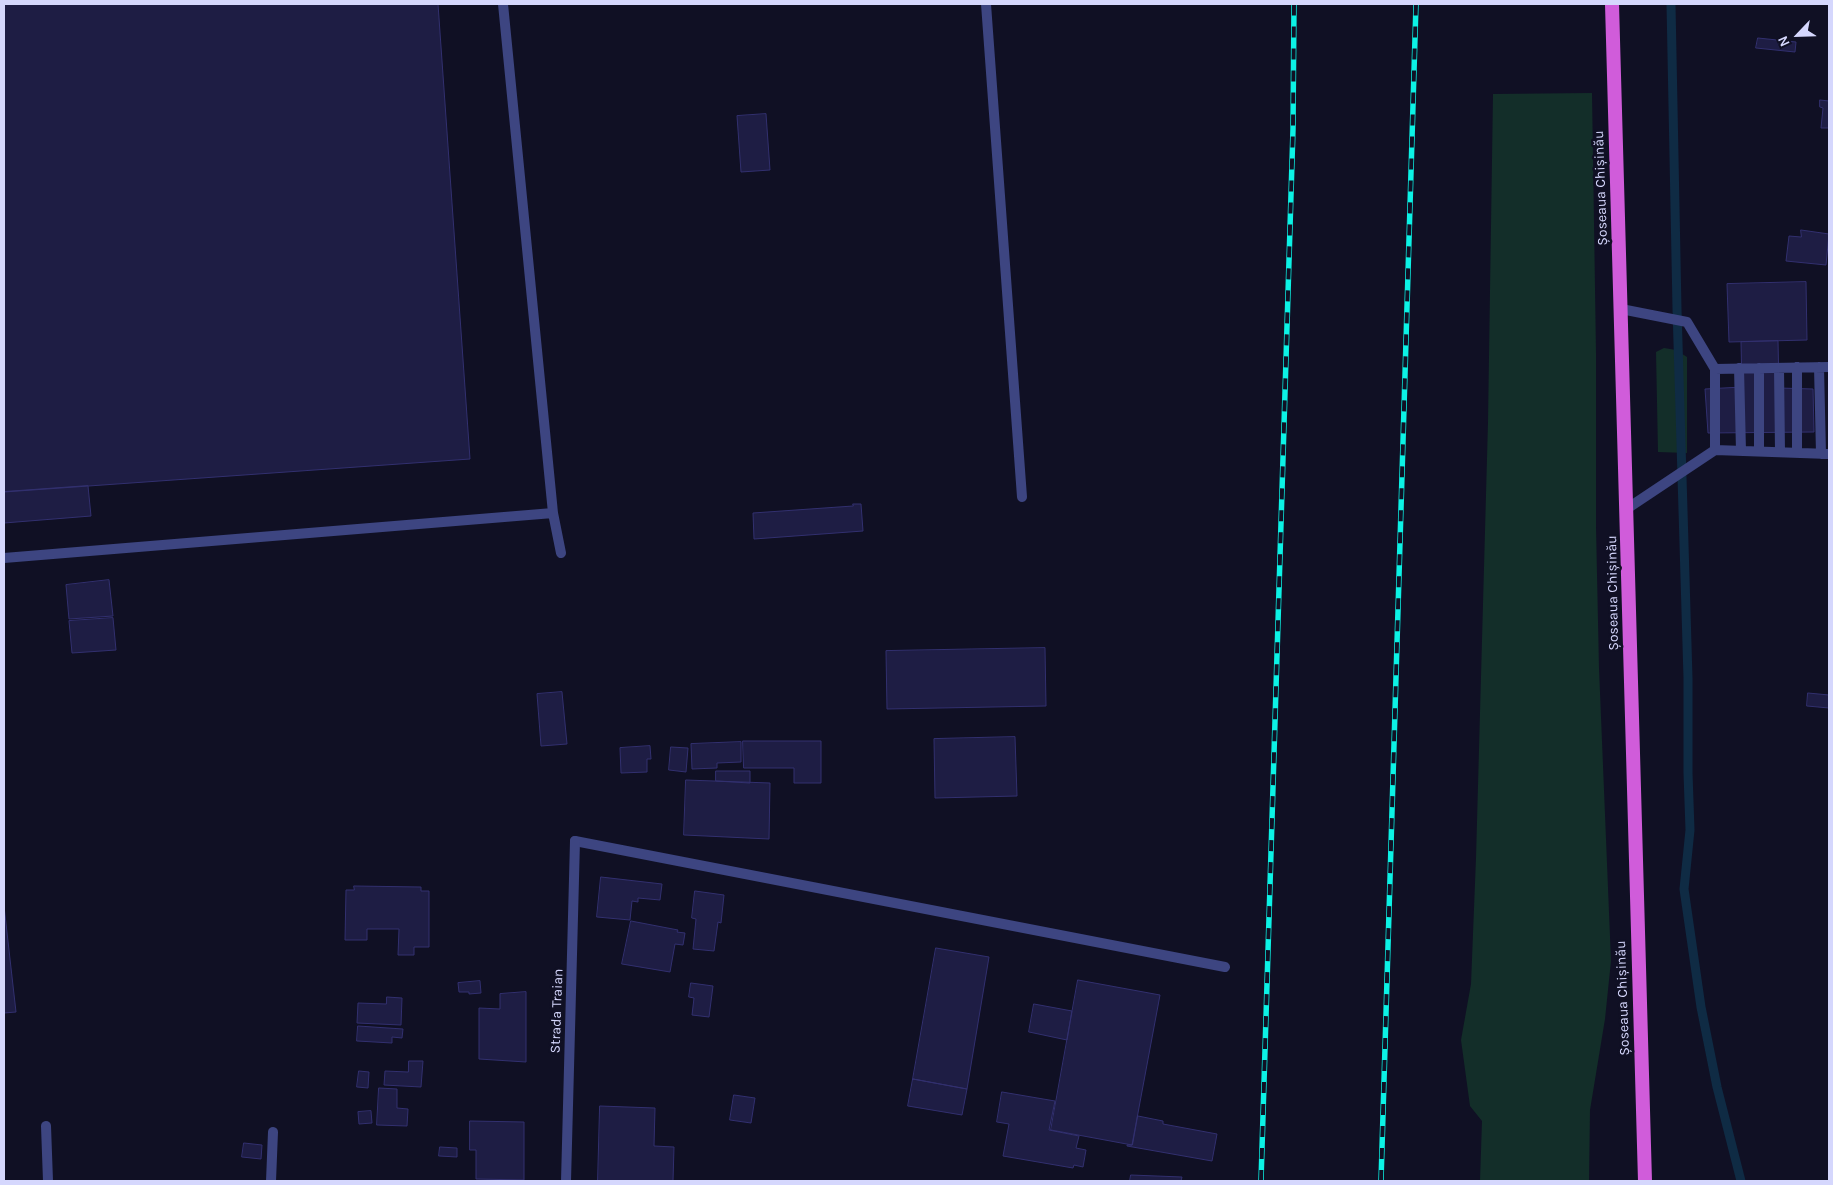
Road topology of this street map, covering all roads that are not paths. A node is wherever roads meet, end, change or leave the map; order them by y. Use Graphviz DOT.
graph roads {
  1 [pos="503,4"];
  2 [pos="986,4"];
  3 [pos="1612,4"];
  4 [pos="1621,309"];
  5 [pos="1797,367"];
  6 [pos="1824,367"];
  7 [pos="1715,368"];
  8 [pos="1739,368"];
  9 [pos="1759,368"];
  10 [pos="1779,368"];
  11 [pos="1715,450"];
  12 [pos="1741,451"];
  13 [pos="1759,451"];
  14 [pos="1780,452"];
  15 [pos="1797,453"];
  16 [pos="1825,454"];
  17 [pos="1022,497"];
  18 [pos="1628,508"];
  19 [pos="553,513"];
  20 [pos="562,553"];
  21 [pos="4,558"];
  22 [pos="1225,967"];
  23 [pos="46,1126"];
  24 [pos="273,1132"];
  25 [pos="48,1181"];
  26 [pos="271,1181"];
  27 [pos="566,1181"];
  28 [pos="1646,1181"];
  1 -- 19 [label="street"];
  2 -- 17 [label="street"];
  3 -- 4 [label="highway, Șoseaua Chișinău"];
  4 -- 7 [label="street"];
  4 -- 18 [label="highway, Șoseaua Chișinău"];
  5 -- 6 [label="street"];
  5 -- 10 [label="street"];
  5 -- 15 [label="street"];
  6 -- 16 [label="street"];
  7 -- 8 [label="street"];
  7 -- 11 [label="street"];
  8 -- 9 [label="street"];
  8 -- 12 [label="street"];
  9 -- 10 [label="street"];
  9 -- 13 [label="street"];
  10 -- 14 [label="street"];
  11 -- 12 [label="street"];
  11 -- 18 [label="street"];
  12 -- 13 [label="street"];
  13 -- 14 [label="street"];
  14 -- 15 [label="street"];
  15 -- 16 [label="street"];
  18 -- 28 [label="highway, Șoseaua Chișinău"];
  19 -- 20 [label="street"];
  19 -- 21 [label="street"];
  22 -- 27 [label="street, Strada Traian"];
  23 -- 25 [label="street"];
  24 -- 26 [label="street"];
}
